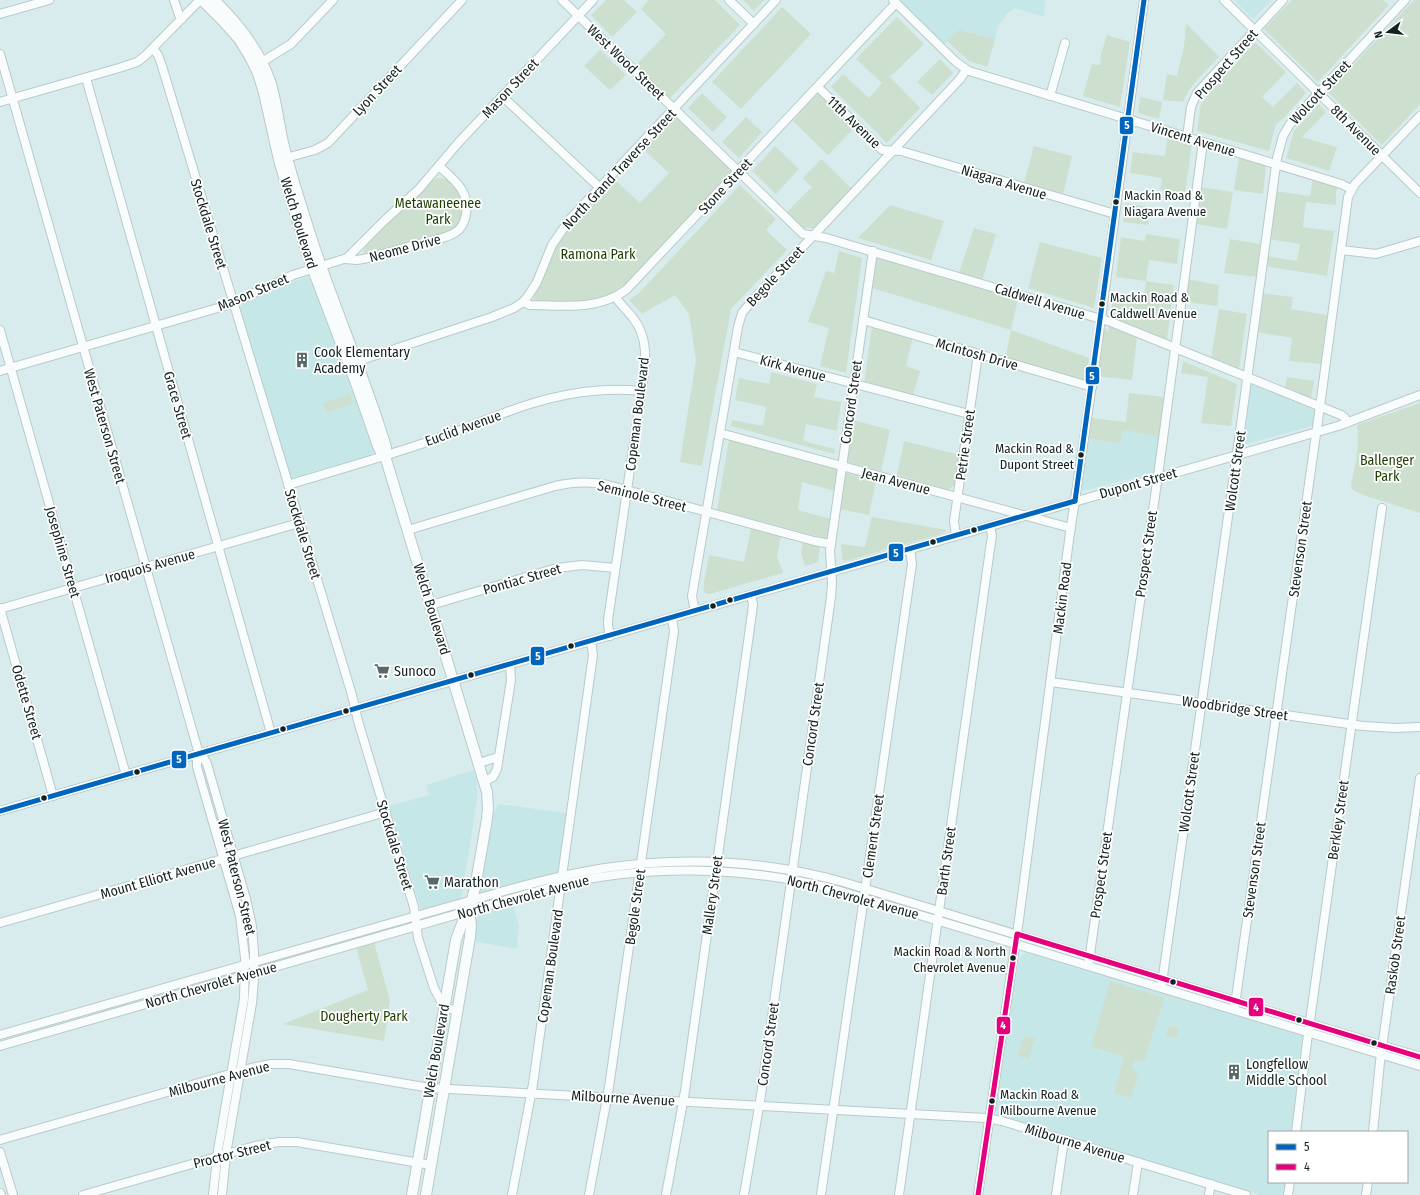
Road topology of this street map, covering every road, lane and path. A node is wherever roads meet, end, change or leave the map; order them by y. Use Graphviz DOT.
graph roads {
  1 [pos="49,0"];
  2 [pos="174,0"];
  3 [pos="201,0"];
  4 [pos="214,0"];
  5 [pos="333,0"];
  6 [pos="462,0"];
  7 [pos="562,0"];
  8 [pos="593,0"];
  9 [pos="730,0"];
  10 [pos="776,0"];
  11 [pos="1144,0"];
  12 [pos="1224,0"];
  13 [pos="1283,0"];
  14 [pos="1405,0"];
  15 [pos="894,2"];
  16 [pos="0,14"];
  17 [pos="578,16"];
  18 [pos="182,19"];
  19 [pos="754,24"];
  20 [pos="1255,30"];
  21 [pos="1066,43"];
  22 [pos="153,49"];
  23 [pos="0,54"];
  24 [pos="258,64"];
  25 [pos="966,70"];
  26 [pos="86,78"];
  27 [pos="818,87"];
  28 [pos="1319,93"];
  29 [pos="502,96"];
  30 [pos="1050,96"];
  31 [pos="13,98"];
  32 [pos="0,102"];
  33 [pos="675,108"];
  34 [pos="1420,116"];
  35 [pos="1128,119"];
  36 [pos="1187,137"];
  37 [pos="1203,142"];
  38 [pos="892,151"];
  39 [pos="1382,156"];
  40 [pos="283,159"];
  41 [pos="1276,164"];
  42 [pos="439,166"];
  43 [pos="739,171"];
  44 [pos="600,188"];
  45 [pos="1351,189"];
  46 [pos="1420,193"];
  47 [pos="1115,214"];
  48 [pos="813,236"];
  49 [pos="1420,241"];
  50 [pos="1341,250"];
  51 [pos="873,252"];
  52 [pos="345,259"];
  53 [pos="317,268"];
  54 [pos="616,297"];
  55 [pos="523,302"];
  56 [pos="233,304"];
  57 [pos="1101,319"];
  58 [pos="863,320"];
  59 [pos="156,326"];
  60 [pos="0,330"];
  61 [pos="83,347"];
  62 [pos="1175,348"];
  63 [pos="734,352"];
  64 [pos="978,354"];
  65 [pos="353,363"];
  66 [pos="11,368"];
  67 [pos="0,371"];
  68 [pos="1247,377"];
  69 [pos="853,384"];
  70 [pos="1092,387"];
  71 [pos="641,392"];
  72 [pos="1420,396"];
  73 [pos="1320,406"];
  74 [pos="969,414"];
  75 [pos="1347,423"];
  76 [pos="1316,432"];
  77 [pos="720,433"];
  78 [pos="1237,455"];
  79 [pos="385,456"];
  80 [pos="842,466"];
  81 [pos="1157,478"];
  82 [pos="288,485"];
  83 [pos="627,490"];
  84 [pos="957,497"];
  85 [pos="1075,501"];
  86 [pos="1382,508"];
  87 [pos="707,512"];
  88 [pos="1026,516"];
  89 [pos="299,524"];
  90 [pos="990,526"];
  91 [pos="1071,528"];
  92 [pos="408,530"];
  93 [pos="956,536"];
  94 [pos="831,544"];
  95 [pos="218,546"];
  96 [pos="910,549"];
  97 [pos="146,567"];
  98 [pos="615,568"];
  99 [pos="831,572"];
  100 [pos="73,588"];
  101 [pos="751,595"];
  102 [pos="431,605"];
  103 [pos="0,608"];
  104 [pos="695,611"];
  105 [pos="672,618"];
  106 [pos="610,636"];
  107 [pos="591,641"];
  108 [pos="510,664"];
  109 [pos="454,681"];
  110 [pos="1051,682"];
  111 [pos="1127,693"];
  112 [pos="1202,704"];
  113 [pos="355,709"];
  114 [pos="1276,714"];
  115 [pos="1351,724"];
  116 [pos="1420,728"];
  117 [pos="271,733"];
  118 [pos="199,754"];
  119 [pos="498,757"];
  120 [pos="479,763"];
  121 [pos="126,775"];
  122 [pos="1420,778"];
  123 [pos="484,781"];
  124 [pos="53,796"];
  125 [pos="0,811"];
  126 [pos="386,812"];
  127 [pos="233,856"];
  128 [pos="224,859"];
  129 [pos="717,862"];
  130 [pos="641,864"];
  131 [pos="716,871"];
  132 [pos="792,871"];
  133 [pos="640,872"];
  134 [pos="562,876"];
  135 [pos="791,880"];
  136 [pos="561,885"];
  137 [pos="865,893"];
  138 [pos="472,900"];
  139 [pos="469,910"];
  140 [pos="939,911"];
  141 [pos="415,916"];
  142 [pos="938,920"];
  143 [pos="0,923"];
  144 [pos="416,926"];
  145 [pos="1017,934"];
  146 [pos="1015,944"];
  147 [pos="1090,957"];
  148 [pos="255,962"];
  149 [pos="245,964"];
  150 [pos="1088,965"];
  151 [pos="255,973"];
  152 [pos="245,976"];
  153 [pos="1162,983"];
  154 [pos="103,1005"];
  155 [pos="1235,1005"];
  156 [pos="444,1007"];
  157 [pos="457,1011"];
  158 [pos="106,1016"];
  159 [pos="1310,1023"];
  160 [pos="1308,1032"];
  161 [pos="0,1035"];
  162 [pos="1383,1045"];
  163 [pos="0,1046"];
  164 [pos="1381,1054"];
  165 [pos="1420,1057"];
  166 [pos="1420,1066"];
  167 [pos="241,1071"];
  168 [pos="232,1074"];
  169 [pos="430,1088"];
  170 [pos="444,1089"];
  171 [pos="532,1093"];
  172 [pos="608,1098"];
  173 [pos="683,1102"];
  174 [pos="759,1105"];
  175 [pos="835,1109"];
  176 [pos="910,1113"];
  177 [pos="989,1118"];
  178 [pos="1296,1131"];
  179 [pos="1373,1131"];
  180 [pos="0,1140"];
  181 [pos="1064,1140"];
  182 [pos="0,1152"];
  183 [pos="226,1154"];
  184 [pos="217,1156"];
  185 [pos="417,1162"];
  186 [pos="1138,1162"];
  187 [pos="431,1165"];
  188 [pos="1290,1183"];
  189 [pos="1368,1183"];
  190 [pos="1211,1184"];
  191 [pos="13,1195"];
  192 [pos="83,1195"];
  193 [pos="213,1195"];
  194 [pos="222,1195"];
  195 [pos="412,1195"];
  196 [pos="426,1195"];
  197 [pos="512,1195"];
  198 [pos="589,1195"];
  199 [pos="666,1195"];
  200 [pos="744,1195"];
  201 [pos="822,1195"];
  202 [pos="899,1195"];
  203 [pos="978,1195"];
  204 [pos="1056,1195"];
  205 [pos="1133,1195"];
  206 [pos="1209,1195"];
  207 [pos="1246,1195"];
  208 [pos="1288,1195"];
  209 [pos="1366,1195"];
  1 -- 16 [label="street"];
  2 -- 18 [label="street"];
  3 -- 18 [label="street"];
  3 -- 24 [label="main road, Welch Boulevard"];
  4 -- 24 [label="main road, Welch Boulevard"];
  5 -- 24 [label="street"];
  6 -- 40 [label="street, Lyon Street"];
  7 -- 17 [label="street, West Wood Street"];
  8 -- 17 [label="street, Mason Street"];
  9 -- 19 [label="street"];
  10 -- 19 [label="street, North Grand Traverse Street"];
  11 -- 35 [label="street, Mackin Road"];
  12 -- 20 [label="street, 8th Avenue"];
  13 -- 20 [label="street, Prospect Street"];
  14 -- 28 [label="street, Wolcott Street"];
  15 -- 25 [label="street"];
  15 -- 27 [label="street, Stone Street"];
  17 -- 29 [label="street, Mason Street"];
  17 -- 33 [label="street, West Wood Street"];
  18 -- 22 [label="street"];
  19 -- 33 [label="street, North Grand Traverse Street"];
  20 -- 28 [label="street, 8th Avenue"];
  20 -- 36 [label="street, Prospect Street"];
  21 -- 30 [label="street"];
  22 -- 26 [label="street"];
  22 -- 56 [label="street, Stockdale Street"];
  23 -- 31 [label="street, West Paterson Street"];
  24 -- 40 [label="main road, Welch Boulevard"];
  25 -- 30 [label="street, Vincent Avenue"];
  25 -- 38 [label="street, Begole Street"];
  26 -- 31 [label="street"];
  26 -- 59 [label="street, Grace Street"];
  27 -- 38 [label="street, 11th Avenue"];
  27 -- 43 [label="street, Stone Street"];
  28 -- 39 [label="street, 8th Avenue"];
  28 -- 41 [label="street, Wolcott Street"];
  29 -- 42 [label="street, Mason Street"];
  29 -- 44 [label="street"];
  30 -- 35 [label="street, Vincent Avenue"];
  31 -- 32 [label="street"];
  31 -- 61 [label="street, West Paterson Street"];
  33 -- 43 [label="street, West Wood Street"];
  33 -- 44 [label="street, North Grand Traverse Street"];
  34 -- 39 [label="street, Stevenson Street"];
  35 -- 36 [label="street, Vincent Avenue"];
  35 -- 47 [label="street, Mackin Road"];
  36 -- 37 [label="street, Vincent Avenue"];
  37 -- 41 [label="street, Vincent Avenue"];
  37 -- 62 [label="street, Prospect Street"];
  38 -- 47 [label="street, Niagara Avenue"];
  38 -- 48 [label="street, Begole Street"];
  39 -- 45 [label="street, Stevenson Street"];
  39 -- 46 [label="street, 8th Avenue"];
  40 -- 53 [label="main road, Welch Boulevard"];
  41 -- 45 [label="street, Vincent Avenue"];
  41 -- 68 [label="street, Wolcott Street"];
  42 -- 52 [label="street, Mason Street"];
  42 -- 52 [label="street, Neome Drive"];
  43 -- 48 [label="street, West Wood Street"];
  43 -- 54 [label="street, Stone Street"];
  44 -- 55 [label="street, North Grand Traverse Street"];
  45 -- 50 [label="street, Stevenson Street"];
  47 -- 57 [label="street, Mackin Road"];
  48 -- 51 [label="street, Caldwell Avenue"];
  48 -- 63 [label="street, Begole Street"];
  49 -- 50 [label="street"];
  50 -- 73 [label="street, Stevenson Street"];
  51 -- 57 [label="street, Caldwell Avenue"];
  51 -- 58 [label="street, Concord Street"];
  52 -- 53 [label="street, Mason Street"];
  53 -- 56 [label="street, Mason Street"];
  53 -- 65 [label="main road, Welch Boulevard"];
  54 -- 55 [label="street, Stone Street"];
  54 -- 71 [label="street, Copeman Boulevard"];
  55 -- 65 [label="street, North Grand Traverse Street"];
  56 -- 59 [label="street, Mason Street"];
  56 -- 82 [label="street, Stockdale Street"];
  57 -- 62 [label="street, Caldwell Avenue"];
  57 -- 70 [label="street, Mackin Road"];
  58 -- 64 [label="street, McIntosh Drive"];
  58 -- 69 [label="street, Concord Street"];
  59 -- 61 [label="street, Mason Street"];
  59 -- 95 [label="street, Grace Street"];
  60 -- 66 [label="street, Josephine Street"];
  61 -- 66 [label="street, Mason Street"];
  61 -- 97 [label="street, West Paterson Street"];
  62 -- 68 [label="street, Caldwell Avenue"];
  62 -- 81 [label="street, Prospect Street"];
  63 -- 69 [label="street, Kirk Avenue"];
  63 -- 77 [label="street, Begole Street"];
  64 -- 70 [label="street, McIntosh Drive"];
  64 -- 74 [label="street, Petrie Street"];
  65 -- 79 [label="main road, Welch Boulevard"];
  66 -- 67 [label="street, Mason Street"];
  66 -- 100 [label="street, Josephine Street"];
  68 -- 73 [label="street, Caldwell Avenue"];
  68 -- 78 [label="street, Wolcott Street"];
  69 -- 74 [label="street, Kirk Avenue"];
  69 -- 80 [label="street, Concord Street"];
  70 -- 85 [label="street, Mackin Road"];
  71 -- 79 [label="street, Euclid Avenue"];
  71 -- 83 [label="street, Copeman Boulevard"];
  72 -- 75 [label="street, Dupont Street"];
  73 -- 75 [label="street, Caldwell Avenue"];
  73 -- 76 [label="street, Stevenson Street"];
  74 -- 84 [label="street, Petrie Street"];
  75 -- 76 [label="street, Dupont Street"];
  76 -- 78 [label="street, Dupont Street"];
  76 -- 114 [label="street, Stevenson Street"];
  77 -- 80 [label="street, Jean Avenue"];
  77 -- 87 [label="street, Begole Street"];
  78 -- 81 [label="street, Dupont Street"];
  78 -- 112 [label="street, Wolcott Street"];
  79 -- 82 [label="street, Euclid Avenue"];
  79 -- 92 [label="main road, Welch Boulevard"];
  80 -- 84 [label="street, Jean Avenue"];
  80 -- 94 [label="street, Concord Street"];
  81 -- 85 [label="street, Dupont Street"];
  81 -- 111 [label="street, Prospect Street"];
  82 -- 89 [label="street, Stockdale Street"];
  83 -- 87 [label="street, Seminole Street"];
  83 -- 92 [label="street, Seminole Street"];
  83 -- 98 [label="street, Copeman Boulevard"];
  84 -- 88 [label="street, Jean Avenue"];
  84 -- 93 [label="street, Petrie Street"];
  85 -- 88 [label="street, Dupont Street"];
  85 -- 91 [label="street, Mackin Road"];
  86 -- 115 [label="street, Berkley Street"];
  87 -- 94 [label="street, Seminole Street"];
  87 -- 104 [label="street, Begole Street"];
  88 -- 90 [label="street, Dupont Street"];
  88 -- 91 [label="street, Jean Avenue"];
  89 -- 95 [label="street, Iroquois Avenue"];
  89 -- 113 [label="street, Stockdale Street"];
  90 -- 93 [label="street, Dupont Street"];
  90 -- 140 [label="street, Barth Street"];
  91 -- 110 [label="street, Mackin Road"];
  92 -- 102 [label="main road, Welch Boulevard"];
  93 -- 96 [label="street, Dupont Street"];
  94 -- 99 [label="street, Concord Street"];
  95 -- 97 [label="street, Iroquois Avenue"];
  95 -- 117 [label="street, Grace Street"];
  96 -- 99 [label="street, Dupont Street"];
  96 -- 137 [label="street, Clement Street"];
  97 -- 100 [label="street, Iroquois Avenue"];
  97 -- 118 [label="street, West Paterson Street"];
  98 -- 102 [label="street, Pontiac Street"];
  98 -- 106 [label="street, Copeman Boulevard"];
  99 -- 101 [label="street, Dupont Street"];
  99 -- 132 [label="street, Concord Street"];
  100 -- 103 [label="street, Iroquois Avenue"];
  100 -- 121 [label="street, Josephine Street"];
  101 -- 104 [label="street, Dupont Street"];
  101 -- 129 [label="street, Mallery Street"];
  102 -- 109 [label="main road, Welch Boulevard"];
  103 -- 124 [label="street, Odette Street"];
  104 -- 105 [label="street, Dupont Street"];
  105 -- 106 [label="street, Dupont Street"];
  105 -- 130 [label="street, Begole Street"];
  106 -- 107 [label="street, Dupont Street"];
  107 -- 108 [label="street, Dupont Street"];
  107 -- 134 [label="street, Copeman Boulevard"];
  108 -- 109 [label="street, Dupont Street"];
  108 -- 119 [label="street"];
  109 -- 113 [label="street, Dupont Street"];
  109 -- 120 [label="main road, Welch Boulevard"];
  110 -- 111 [label="street, Woodbridge Street"];
  110 -- 145 [label="street, Mackin Road"];
  111 -- 112 [label="street, Woodbridge Street"];
  111 -- 147 [label="street, Prospect Street"];
  112 -- 114 [label="street, Woodbridge Street"];
  112 -- 153 [label="street, Wolcott Street"];
  113 -- 117 [label="street, Dupont Street"];
  113 -- 126 [label="street, Stockdale Street"];
  114 -- 115 [label="street, Woodbridge Street"];
  114 -- 155 [label="street, Stevenson Street"];
  115 -- 116 [label="street, Woodbridge Street"];
  115 -- 159 [label="street, Berkley Street"];
  117 -- 118 [label="street, Dupont Street"];
  118 -- 121 [label="street, Dupont Street"];
  118 -- 127 [label="street, West Paterson Street"];
  118 -- 128 [label="street, West Paterson Street"];
  119 -- 120 [label="street"];
  119 -- 123 [label="street"];
  120 -- 123 [label="main road, Welch Boulevard"];
  121 -- 124 [label="street, Dupont Street"];
  122 -- 162 [label="street, Raskob Street"];
  123 -- 138 [label="main road, Welch Boulevard"];
  124 -- 125 [label="street, Dupont Street"];
  126 -- 127 [label="street, Mount Elliott Avenue"];
  126 -- 141 [label="street, Stockdale Street"];
  127 -- 128 [label="street, Mount Elliott Avenue"];
  127 -- 148 [label="street, West Paterson Street"];
  128 -- 143 [label="street, Mount Elliott Avenue"];
  128 -- 149 [label="street, West Paterson Street"];
  129 -- 130 [label="street, North Chevrolet Avenue"];
  129 -- 131 [label="street, Mallery Street"];
  129 -- 132 [label="street, North Chevrolet Avenue"];
  130 -- 133 [label="street, Begole Street"];
  130 -- 134 [label="street, North Chevrolet Avenue"];
  131 -- 133 [label="street, North Chevrolet Avenue"];
  131 -- 135 [label="street, North Chevrolet Avenue"];
  131 -- 173 [label="street, Mallery Street"];
  132 -- 135 [label="street, Concord Street"];
  132 -- 137 [label="street, North Chevrolet Avenue"];
  133 -- 136 [label="street, North Chevrolet Avenue"];
  133 -- 172 [label="street, Begole Street"];
  134 -- 136 [label="street, Copeman Boulevard"];
  134 -- 138 [label="street, North Chevrolet Avenue"];
  135 -- 137 [label="street, North Chevrolet Avenue"];
  135 -- 174 [label="street, Concord Street"];
  136 -- 139 [label="street, North Chevrolet Avenue"];
  136 -- 171 [label="street, Copeman Boulevard"];
  137 -- 140 [label="street, North Chevrolet Avenue"];
  137 -- 142 [label="street, North Chevrolet Avenue"];
  137 -- 175 [label="street, Clement Street"];
  138 -- 139 [label="main road, Welch Boulevard"];
  138 -- 141 [label="street, North Chevrolet Avenue"];
  139 -- 144 [label="street, North Chevrolet Avenue"];
  139 -- 156 [label="main road, Welch Boulevard"];
  139 -- 157 [label="main road, Welch Boulevard"];
  140 -- 142 [label="street, Barth Street"];
  140 -- 145 [label="street, North Chevrolet Avenue"];
  141 -- 144 [label="street, Stockdale Street"];
  141 -- 148 [label="street, North Chevrolet Avenue"];
  142 -- 146 [label="street, North Chevrolet Avenue"];
  142 -- 176 [label="street, Barth Street"];
  144 -- 151 [label="street, North Chevrolet Avenue"];
  144 -- 156 [label="street, Stockdale Street"];
  145 -- 146 [label="street, Mackin Road"];
  145 -- 147 [label="street, North Chevrolet Avenue"];
  146 -- 150 [label="street, North Chevrolet Avenue"];
  146 -- 177 [label="street, Mackin Road"];
  147 -- 150 [label="street, Prospect Street"];
  147 -- 153 [label="street, North Chevrolet Avenue"];
  148 -- 149 [label="street, North Chevrolet Avenue"];
  148 -- 151 [label="street, West Paterson Street"];
  149 -- 152 [label="street, West Paterson Street"];
  149 -- 154 [label="street, North Chevrolet Avenue"];
  150 -- 153 [label="street, North Chevrolet Avenue"];
  151 -- 152 [label="street, North Chevrolet Avenue"];
  151 -- 167 [label="street, West Paterson Street"];
  152 -- 158 [label="street, North Chevrolet Avenue"];
  152 -- 168 [label="street, West Paterson Street"];
  153 -- 155 [label="street, North Chevrolet Avenue"];
  154 -- 158 [label="street"];
  154 -- 161 [label="street, North Chevrolet Avenue"];
  155 -- 159 [label="street, North Chevrolet Avenue"];
  155 -- 160 [label="street, North Chevrolet Avenue"];
  156 -- 157 [label="street"];
  156 -- 169 [label="main road, Welch Boulevard"];
  157 -- 170 [label="main road, Welch Boulevard"];
  158 -- 163 [label="street, North Chevrolet Avenue"];
  159 -- 160 [label="street, Berkley Street"];
  159 -- 162 [label="street, North Chevrolet Avenue"];
  160 -- 164 [label="street, North Chevrolet Avenue"];
  160 -- 178 [label="street, Berkley Street"];
  162 -- 164 [label="street, Raskob Street"];
  162 -- 165 [label="street, North Chevrolet Avenue"];
  164 -- 166 [label="street, North Chevrolet Avenue"];
  164 -- 179 [label="street, Raskob Street"];
  167 -- 168 [label="street, Milbourne Avenue"];
  167 -- 169 [label="street, Milbourne Avenue"];
  167 -- 183 [label="street, West Paterson Street"];
  168 -- 180 [label="street, Milbourne Avenue"];
  168 -- 184 [label="street, West Paterson Street"];
  169 -- 170 [label="street, Milbourne Avenue"];
  169 -- 185 [label="main road, Welch Boulevard"];
  170 -- 171 [label="street, Milbourne Avenue"];
  170 -- 187 [label="main road, Welch Boulevard"];
  171 -- 172 [label="street, Milbourne Avenue"];
  171 -- 197 [label="street, Copeman Boulevard"];
  172 -- 173 [label="street, Milbourne Avenue"];
  172 -- 198 [label="street, Begole Street"];
  173 -- 174 [label="street, Milbourne Avenue"];
  173 -- 199 [label="street, Mallery Street"];
  174 -- 175 [label="street, Milbourne Avenue"];
  174 -- 200 [label="street, Concord Street"];
  175 -- 176 [label="street, Milbourne Avenue"];
  175 -- 201 [label="street, Clement Street"];
  176 -- 177 [label="street, Milbourne Avenue"];
  176 -- 202 [label="street, Barth Street"];
  177 -- 181 [label="street, Milbourne Avenue"];
  177 -- 203 [label="street, Mackin Road"];
  181 -- 186 [label="street, Milbourne Avenue"];
  181 -- 204 [label="street"];
  182 -- 191 [label="street"];
  183 -- 184 [label="street, Proctor Street"];
  183 -- 185 [label="street, Proctor Street"];
  183 -- 194 [label="street, West Paterson Street"];
  184 -- 192 [label="street, Proctor Street"];
  184 -- 193 [label="street, West Paterson Street"];
  185 -- 187 [label="street, Proctor Street"];
  185 -- 195 [label="main road, Welch Boulevard"];
  186 -- 190 [label="street, Milbourne Avenue"];
  186 -- 205 [label="street"];
  187 -- 196 [label="main road, Welch Boulevard"];
  188 -- 208 [label="street"];
  189 -- 209 [label="street"];
  190 -- 206 [label="street"];
  190 -- 207 [label="street, Milbourne Avenue"];
}
